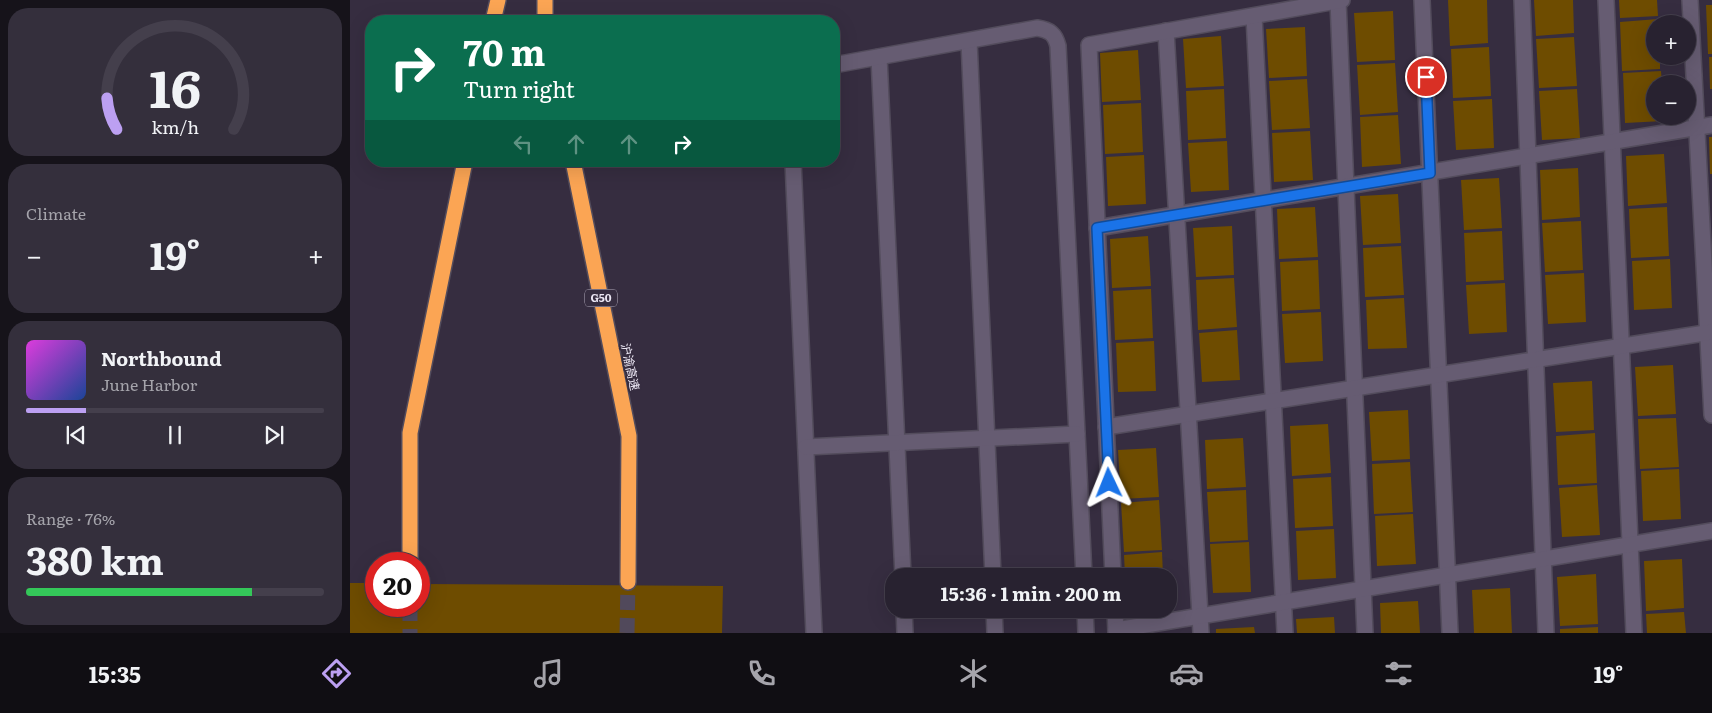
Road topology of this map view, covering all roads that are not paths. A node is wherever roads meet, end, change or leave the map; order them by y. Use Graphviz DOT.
graph roads {
  1 [pos="498,0"];
  2 [pos="545,0"];
  3 [pos="1340,0"];
  4 [pos="1422,0"];
  5 [pos="1522,0"];
  6 [pos="1606,0"];
  7 [pos="1690,0"];
  8 [pos="495,15"];
  9 [pos="545,15"];
  10 [pos="1254,16"];
  11 [pos="1166,31"];
  12 [pos="969,41"];
  13 [pos="879,57"];
  14 [pos="840,65"];
  15 [pos="1712,125"];
  16 [pos="1697,128"];
  17 [pos="1612,142"];
  18 [pos="1528,156"];
  19 [pos="464,167"];
  20 [pos="574,167"];
  21 [pos="793,167"];
  22 [pos="1430,173"];
  23 [pos="1346,187"];
  24 [pos="1264,200"];
  25 [pos="1177,215"];
  26 [pos="1097,228"];
  27 [pos="1710,332"];
  28 [pos="1621,346"];
  29 [pos="1536,360"];
  30 [pos="1438,375"];
  31 [pos="1354,388"];
  32 [pos="1274,401"];
  33 [pos="1189,414"];
  34 [pos="1712,415"];
  35 [pos="1106,427"];
  36 [pos="1077,434"];
  37 [pos="987,438"];
  38 [pos="897,443"];
  39 [pos="806,447"];
  40 [pos="1712,531"];
  41 [pos="1630,544"];
  42 [pos="410,552"];
  43 [pos="1543,559"];
  44 [pos="903,568"];
  45 [pos="993,568"];
  46 [pos="1084,568"];
  47 [pos="1113,568"];
  48 [pos="1447,575"];
  49 [pos="628,582"];
  50 [pos="1363,589"];
  51 [pos="1284,602"];
  52 [pos="1200,615"];
  53 [pos="904,618"];
  54 [pos="994,618"];
  55 [pos="1085,618"];
  56 [pos="1115,618"];
  57 [pos="1116,631"];
  58 [pos="814,633"];
  59 [pos="905,633"];
  60 [pos="995,633"];
  61 [pos="1086,633"];
  62 [pos="1201,633"];
  63 [pos="1286,633"];
  64 [pos="1365,633"];
  65 [pos="1450,633"];
  66 [pos="1546,633"];
  67 [pos="1634,633"];
  1 -- 8 [label="highway"];
  2 -- 9 [label="highway"];
  3 -- 10 [label="lane"];
  3 -- 23 [label="lane"];
  4 -- 22 [label="lane"];
  5 -- 18 [label="lane"];
  6 -- 17 [label="lane"];
  7 -- 16 [label="lane"];
  10 -- 11 [label="lane"];
  10 -- 24 [label="lane"];
  11 -- 25 [label="lane"];
  11 -- 26 [label="lane"];
  12 -- 13 [label="lane"];
  12 -- 36 [label="lane"];
  12 -- 37 [label="lane"];
  13 -- 14 [label="lane"];
  13 -- 38 [label="lane"];
  15 -- 16 [label="lane"];
  16 -- 17 [label="lane"];
  16 -- 27 [label="lane"];
  17 -- 18 [label="lane"];
  17 -- 28 [label="lane"];
  18 -- 22 [label="lane"];
  18 -- 29 [label="lane"];
  19 -- 42 [label="highway"];
  20 -- 49 [label="highway, 沪渝高速 / G50"];
  21 -- 39 [label="lane"];
  22 -- 23 [label="lane"];
  22 -- 30 [label="lane"];
  23 -- 24 [label="lane"];
  23 -- 31 [label="lane"];
  24 -- 25 [label="lane"];
  24 -- 32 [label="lane"];
  25 -- 26 [label="lane"];
  25 -- 33 [label="lane"];
  26 -- 35 [label="lane"];
  27 -- 28 [label="lane"];
  27 -- 34 [label="lane"];
  28 -- 29 [label="lane"];
  28 -- 41 [label="lane"];
  29 -- 30 [label="lane"];
  29 -- 43 [label="lane"];
  30 -- 31 [label="lane"];
  30 -- 48 [label="lane"];
  31 -- 32 [label="lane"];
  31 -- 50 [label="lane"];
  32 -- 33 [label="lane"];
  32 -- 51 [label="lane"];
  33 -- 35 [label="lane"];
  33 -- 52 [label="lane"];
  35 -- 47 [label="lane"];
  36 -- 37 [label="lane"];
  36 -- 46 [label="lane"];
  37 -- 38 [label="lane"];
  37 -- 45 [label="lane"];
  38 -- 39 [label="lane"];
  38 -- 44 [label="lane"];
  39 -- 58 [label="lane"];
  40 -- 41 [label="lane"];
  41 -- 43 [label="lane"];
  41 -- 67 [label="lane"];
  43 -- 48 [label="lane"];
  43 -- 66 [label="lane"];
  48 -- 50 [label="lane"];
  48 -- 65 [label="lane"];
  50 -- 51 [label="lane"];
  50 -- 64 [label="lane"];
  51 -- 52 [label="lane"];
  51 -- 63 [label="lane"];
  52 -- 57 [label="lane"];
  52 -- 62 [label="lane"];
  53 -- 59 [label="lane"];
  54 -- 60 [label="lane"];
  55 -- 61 [label="lane"];
  56 -- 57 [label="lane"];
}
